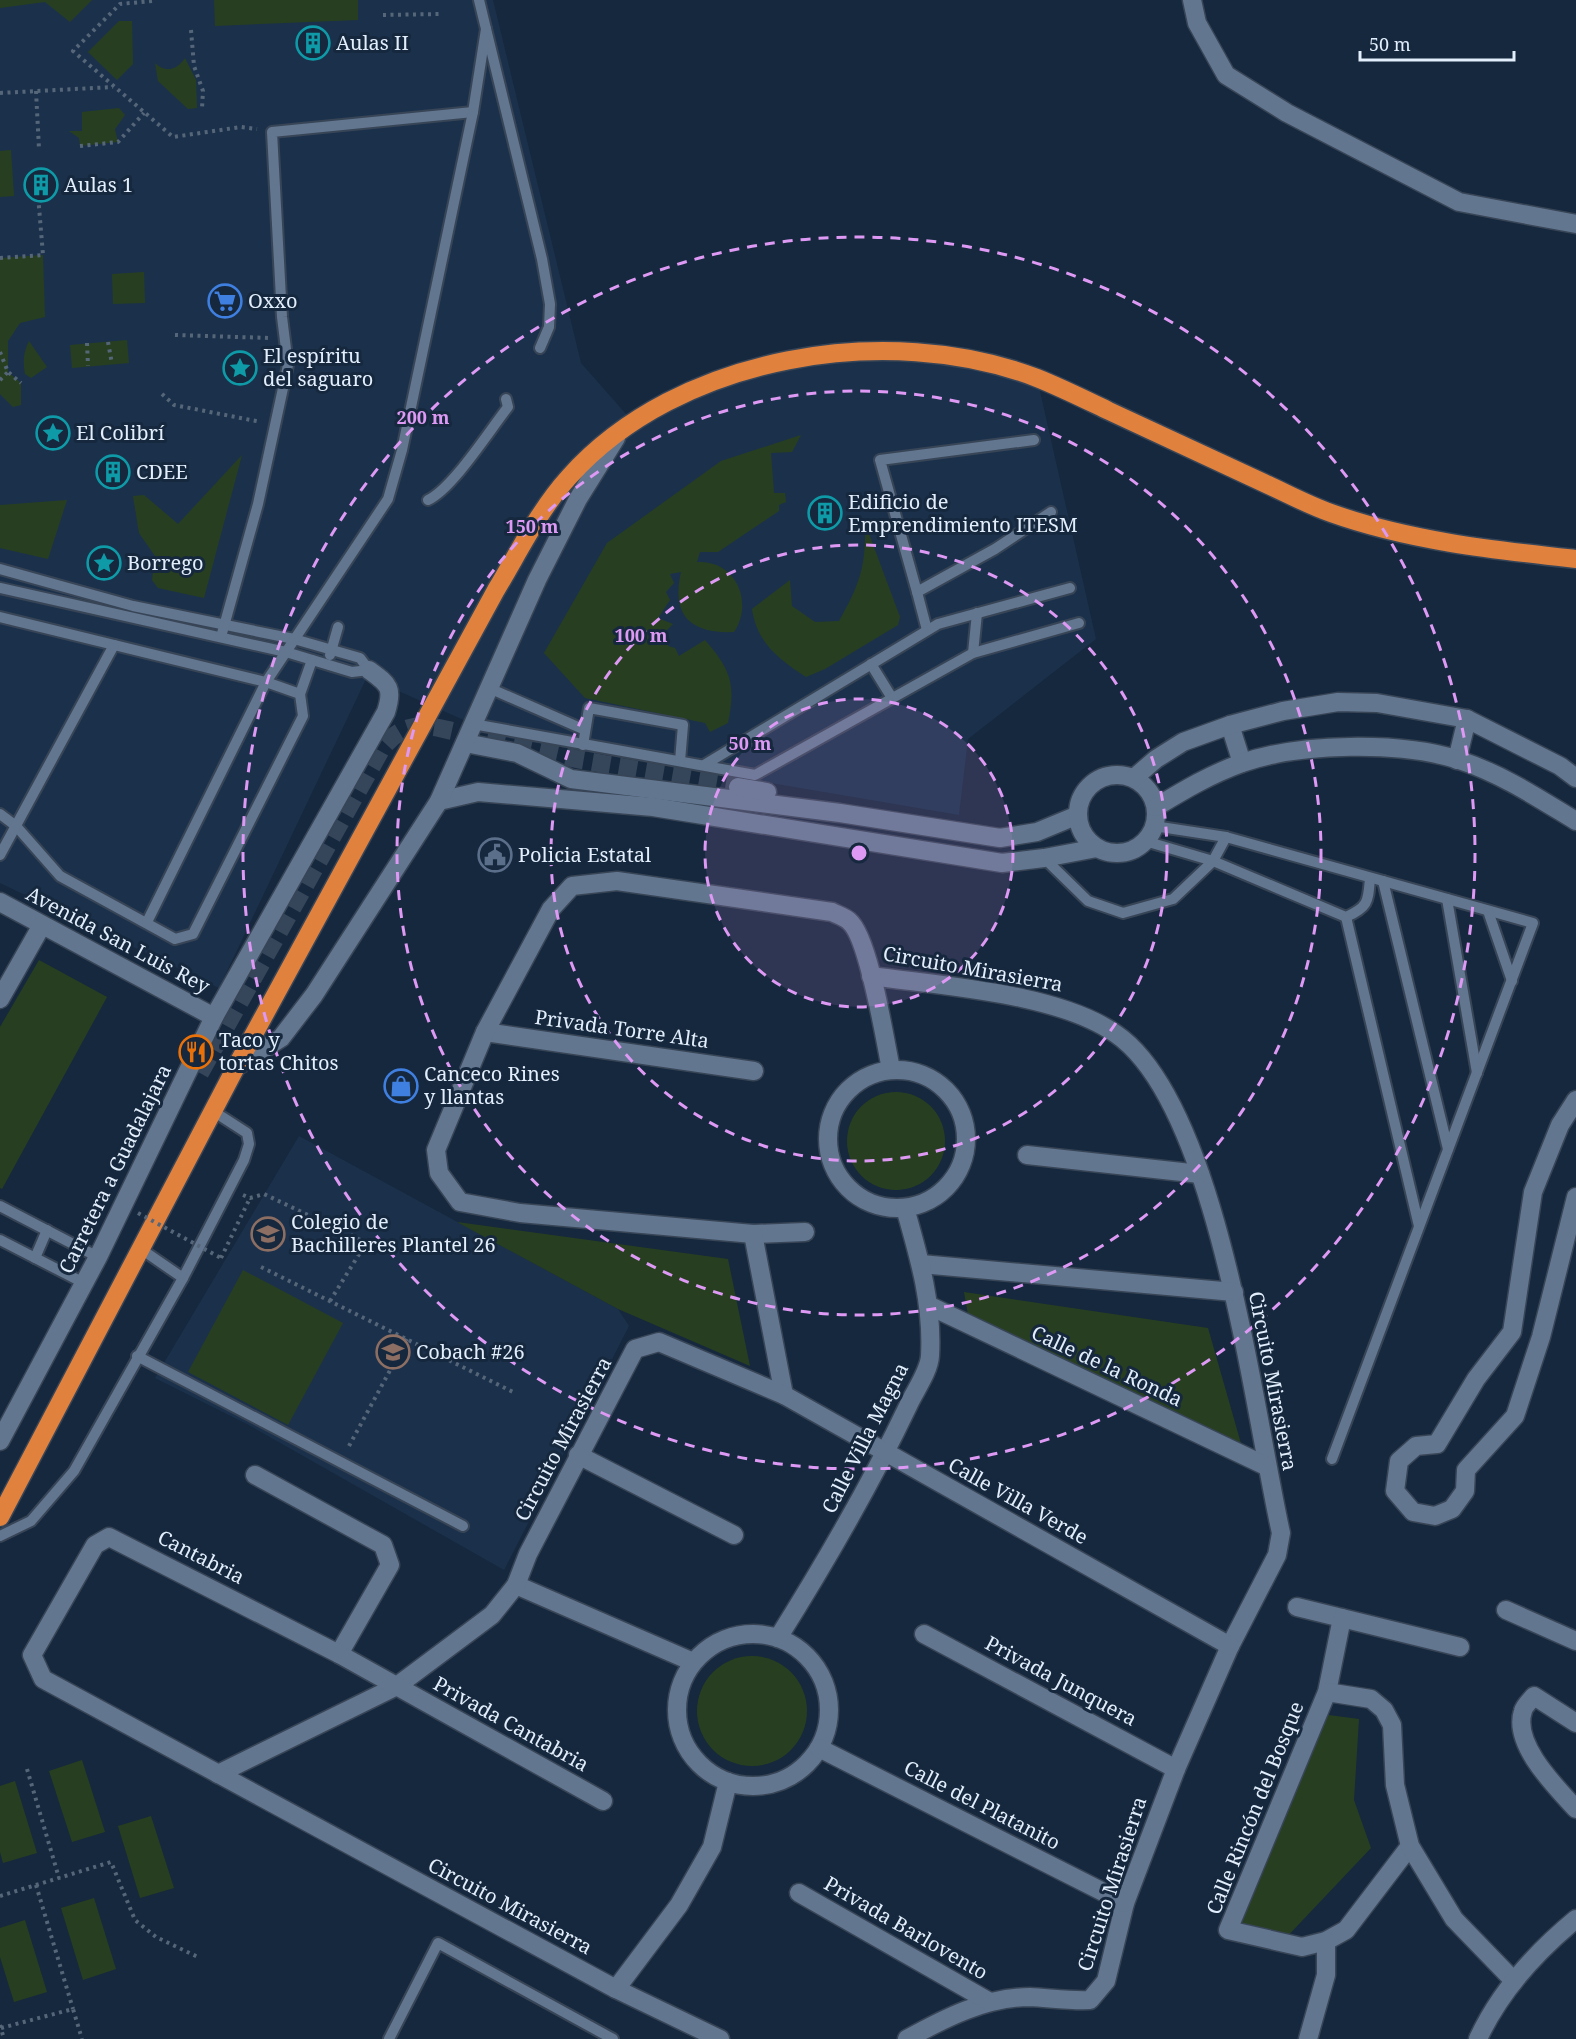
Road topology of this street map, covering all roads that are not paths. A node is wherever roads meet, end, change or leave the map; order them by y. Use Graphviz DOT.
graph roads {
  1 [pos="479,0"];
  2 [pos="1192,0"];
  3 [pos="486,29"];
  4 [pos="473,112"];
  5 [pos="1576,224"];
  6 [pos="540,348"];
  7 [pos="506,399"];
  8 [pos="618,433"];
  9 [pos="1034,440"];
  10 [pos="428,500"];
  11 [pos="1051,512"];
  12 [pos="1576,559"];
  13 [pos="0,569"];
  14 [pos="0,588"];
  15 [pos="1070,588"];
  16 [pos="917,592"];
  17 [pos="977,613"];
  18 [pos="0,617"];
  19 [pos="1079,623"];
  20 [pos="338,627"];
  21 [pos="927,630"];
  22 [pos="222,632"];
  23 [pos="294,639"];
  24 [pos="114,645"];
  25 [pos="332,650"];
  26 [pos="286,652"];
  27 [pos="973,653"];
  28 [pos="312,660"];
  29 [pos="327,664"];
  30 [pos="871,664"];
  31 [pos="369,670"];
  32 [pos="266,682"];
  33 [pos="489,688"];
  34 [pos="300,694"];
  35 [pos="892,698"];
  36 [pos="1467,719"];
  37 [pos="473,724"];
  38 [pos="1230,724"];
  39 [pos="585,730"];
  40 [pos="465,743"];
  41 [pos="583,745"];
  42 [pos="1457,759"];
  43 [pos="680,761"];
  44 [pos="1242,763"];
  45 [pos="704,765"];
  46 [pos="1134,778"];
  47 [pos="1576,778"];
  48 [pos="738,787"];
  49 [pos="439,801"];
  50 [pos="1156,807"];
  51 [pos="840,813"];
  52 [pos="0,814"];
  53 [pos="1078,815"];
  54 [pos="1576,821"];
  55 [pos="16,825"];
  56 [pos="1150,834"];
  57 [pos="1226,837"];
  58 [pos="1000,838"];
  59 [pos="1097,848"];
  60 [pos="0,855"];
  61 [pos="1044,858"];
  62 [pos="1214,861"];
  63 [pos="1002,862"];
  64 [pos="1370,878"];
  65 [pos="1383,881"];
  66 [pos="1448,899"];
  67 [pos="0,902"];
  68 [pos="1488,911"];
  69 [pos="1346,917"];
  70 [pos="147,922"];
  71 [pos="42,925"];
  72 [pos="871,976"];
  73 [pos="1512,981"];
  74 [pos="0,999"];
  75 [pos="214,1017"];
  76 [pos="485,1032"];
  77 [pos="236,1066"];
  78 [pos="891,1069"];
  79 [pos="754,1071"];
  80 [pos="200,1073"];
  81 [pos="1477,1074"];
  82 [pos="1576,1100"];
  83 [pos="213,1111"];
  84 [pos="166,1116"];
  85 [pos="1448,1150"];
  86 [pos="1027,1155"];
  87 [pos="1200,1174"];
  88 [pos="1576,1197"];
  89 [pos="0,1206"];
  90 [pos="905,1208"];
  91 [pos="1419,1227"];
  92 [pos="47,1230"];
  93 [pos="805,1232"];
  94 [pos="753,1234"];
  95 [pos="0,1240"];
  96 [pos="141,1249"];
  97 [pos="98,1257"];
  98 [pos="35,1258"];
  99 [pos="921,1264"];
  100 [pos="183,1278"];
  101 [pos="84,1284"];
  102 [pos="1234,1292"];
  103 [pos="930,1306"];
  104 [pos="1512,1332"];
  105 [pos="1541,1337"];
  106 [pos="137,1356"];
  107 [pos="784,1395"];
  108 [pos="0,1442"];
  109 [pos="886,1452"];
  110 [pos="578,1455"];
  111 [pos="1332,1459"];
  112 [pos="1266,1466"];
  113 [pos="255,1475"];
  114 [pos="0,1517"];
  115 [pos="462,1526"];
  116 [pos="734,1535"];
  117 [pos="0,1536"];
  118 [pos="516,1585"];
  119 [pos="1297,1607"];
  120 [pos="1506,1611"];
  121 [pos="1342,1618"];
  122 [pos="924,1634"];
  123 [pos="778,1638"];
  124 [pos="1576,1641"];
  125 [pos="1230,1646"];
  126 [pos="1460,1647"];
  127 [pos="339,1653"];
  128 [pos="32,1655"];
  129 [pos="693,1662"];
  130 [pos="397,1686"];
  131 [pos="1328,1692"];
  132 [pos="1576,1723"];
  133 [pos="819,1748"];
  134 [pos="1176,1768"];
  135 [pos="218,1774"];
  136 [pos="728,1782"];
  137 [pos="603,1801"];
  138 [pos="1576,1809"];
  139 [pos="1410,1845"];
  140 [pos="799,1893"];
  141 [pos="1125,1903"];
  142 [pos="1576,1919"];
  143 [pos="1326,1941"];
  144 [pos="1514,1981"];
  145 [pos="616,1989"];
  146 [pos="990,2002"];
  147 [pos="389,2039"];
  148 [pos="613,2039"];
  149 [pos="720,2039"];
  150 [pos="907,2039"];
  151 [pos="1308,2039"];
  152 [pos="1478,2039"];
  1 -- 3 [label="lane"];
  2 -- 5 [label="street"];
  3 -- 4 [label="lane"];
  3 -- 6 [label="lane"];
  4 -- 22 [label="lane"];
  4 -- 23 [label="lane"];
  7 -- 10 [label="lane"];
  8 -- 12 [label="highway"];
  8 -- 33 [label="street"];
  8 -- 77 [label="highway"];
  9 -- 16 [label="lane"];
  11 -- 16 [label="lane"];
  13 -- 22 [label="lane"];
  14 -- 22 [label="lane"];
  15 -- 17 [label="lane"];
  16 -- 21 [label="lane"];
  17 -- 21 [label="lane"];
  17 -- 27 [label="lane"];
  18 -- 24 [label="lane"];
  19 -- 27 [label="lane"];
  20 -- 25 [label="lane"];
  21 -- 30 [label="lane"];
  22 -- 23 [label="lane"];
  22 -- 26 [label="lane"];
  23 -- 25 [label="lane"];
  23 -- 26 [label="lane"];
  24 -- 32 [label="lane"];
  24 -- 55 [label="lane"];
  25 -- 29 [label="lane"];
  25 -- 31 [label="lane"];
  26 -- 28 [label="lane"];
  26 -- 32 [label="lane"];
  27 -- 35 [label="lane"];
  28 -- 29 [label="lane"];
  28 -- 34 [label="lane"];
  29 -- 31 [label="lane"];
  30 -- 35 [label="lane"];
  30 -- 45 [label="lane"];
  31 -- 75 [label="street, Carretera a Guadalajara"];
  32 -- 34 [label="lane"];
  32 -- 70 [label="lane"];
  33 -- 37 [label="street"];
  33 -- 39 [label="lane"];
  34 -- 70 [label="lane"];
  35 -- 45 [label="lane"];
  36 -- 38 [label="street"];
  36 -- 42 [label="street"];
  36 -- 47 [label="street"];
  37 -- 40 [label="street"];
  37 -- 41 [label="lane"];
  38 -- 44 [label="street"];
  38 -- 46 [label="street"];
  39 -- 41 [label="lane"];
  39 -- 43 [label="lane"];
  40 -- 49 [label="street"];
  40 -- 51 [label="street"];
  41 -- 43 [label="lane"];
  42 -- 44 [label="street"];
  42 -- 54 [label="street"];
  43 -- 45 [label="lane"];
  44 -- 50 [label="street"];
  46 -- 50 [label="street"];
  46 -- 53 [label="street"];
  48 -- 51 [label="street"];
  49 -- 63 [label="street"];
  49 -- 77 [label="street"];
  50 -- 56 [label="street"];
  51 -- 58 [label="street"];
  52 -- 55 [label="lane"];
  53 -- 58 [label="street"];
  53 -- 59 [label="street"];
  55 -- 60 [label="lane"];
  55 -- 70 [label="lane"];
  56 -- 57 [label="lane"];
  56 -- 59 [label="street"];
  56 -- 62 [label="lane"];
  57 -- 62 [label="lane"];
  57 -- 64 [label="lane"];
  58 -- 63 [label="street"];
  59 -- 61 [label="street"];
  61 -- 62 [label="lane"];
  61 -- 63 [label="street"];
  62 -- 69 [label="lane"];
  64 -- 65 [label="lane"];
  64 -- 69 [label="lane"];
  65 -- 66 [label="lane"];
  65 -- 85 [label="lane"];
  66 -- 68 [label="lane"];
  66 -- 81 [label="lane"];
  67 -- 71 [label="street, Avenida San Luis Rey"];
  68 -- 73 [label="lane"];
  68 -- 73 [label="lane"];
  69 -- 91 [label="lane"];
  71 -- 74 [label="street"];
  71 -- 75 [label="street, Avenida San Luis Rey"];
  72 -- 76 [label="street, Circuito Mirasierra"];
  72 -- 78 [label="street"];
  72 -- 87 [label="street, Circuito Mirasierra"];
  73 -- 81 [label="lane"];
  75 -- 84 [label="street, Carretera a Guadalajara"];
  76 -- 79 [label="street, Privada Torre Alta"];
  76 -- 94 [label="street, Circuito Mirasierra"];
  77 -- 83 [label="highway"];
  78 -- 90 [label="street"];
  78 -- 90 [label="street"];
  80 -- 84 [label="street"];
  81 -- 85 [label="lane"];
  82 -- 104 [label="street"];
  83 -- 96 [label="highway"];
  83 -- 100 [label="lane"];
  84 -- 97 [label="street, Carretera a Guadalajara"];
  85 -- 91 [label="lane"];
  86 -- 87 [label="street"];
  87 -- 102 [label="street, Circuito Mirasierra"];
  88 -- 105 [label="street"];
  89 -- 92 [label="lane"];
  90 -- 99 [label="street, Calle Villa Magna"];
  91 -- 111 [label="lane"];
  92 -- 97 [label="lane"];
  92 -- 98 [label="lane"];
  93 -- 94 [label="street, Circuito Mirasierra"];
  94 -- 107 [label="street"];
  95 -- 98 [label="lane"];
  96 -- 100 [label="lane"];
  96 -- 114 [label="highway"];
  97 -- 101 [label="street, Carretera a Guadalajara"];
  98 -- 101 [label="lane"];
  99 -- 102 [label="street"];
  99 -- 103 [label="street, Calle Villa Magna"];
  100 -- 106 [label="lane"];
  101 -- 108 [label="street, Carretera a Guadalajara"];
  102 -- 112 [label="street, Circuito Mirasierra"];
  103 -- 109 [label="street, Calle Villa Magna"];
  103 -- 112 [label="street, Calle de la Ronda"];
  104 -- 105 [label="street"];
  104 -- 105 [label="street"];
  106 -- 115 [label="lane"];
  106 -- 117 [label="lane"];
  107 -- 109 [label="street, Calle Villa Verde"];
  107 -- 110 [label="street, Circuito Mirasierra"];
  109 -- 123 [label="street, Calle Villa Magna"];
  109 -- 125 [label="street, Calle Villa Verde"];
  110 -- 116 [label="street"];
  110 -- 118 [label="street, Circuito Mirasierra"];
  112 -- 125 [label="street, Circuito Mirasierra"];
  113 -- 127 [label="street"];
  118 -- 129 [label="street"];
  118 -- 130 [label="street, Circuito Mirasierra"];
  119 -- 121 [label="street"];
  120 -- 124 [label="street"];
  121 -- 126 [label="street"];
  121 -- 131 [label="street, Calle Rincón del Bosque"];
  122 -- 134 [label="street, Privada Junquera"];
  123 -- 129 [label="street"];
  123 -- 133 [label="street"];
  125 -- 134 [label="street, Circuito Mirasierra"];
  127 -- 128 [label="street, Cantabria"];
  127 -- 130 [label="street, Cantabria"];
  128 -- 135 [label="street, Circuito Mirasierra"];
  129 -- 136 [label="street"];
  130 -- 135 [label="street, Circuito Mirasierra"];
  130 -- 137 [label="street, Privada Cantabria"];
  131 -- 139 [label="street, Calle Rincón del Bosque"];
  131 -- 143 [label="street, Calle Rincón del Bosque"];
  132 -- 138 [label="street"];
  133 -- 136 [label="street"];
  133 -- 141 [label="street, Calle del Platanito"];
  134 -- 141 [label="street, Circuito Mirasierra"];
  135 -- 145 [label="street, Circuito Mirasierra"];
  136 -- 145 [label="street"];
  139 -- 143 [label="street, Calle Rincón del Bosque"];
  139 -- 144 [label="street, Calle Rincón del Bosque"];
  140 -- 146 [label="street, Privada Barlovento"];
  141 -- 146 [label="street, Circuito Mirasierra"];
  142 -- 144 [label="street"];
  143 -- 151 [label="street"];
  144 -- 152 [label="street"];
  145 -- 149 [label="street, Circuito Mirasierra"];
  146 -- 150 [label="street, Circuito Mirasierra"];
  147 -- 148 [label="lane"];
}
